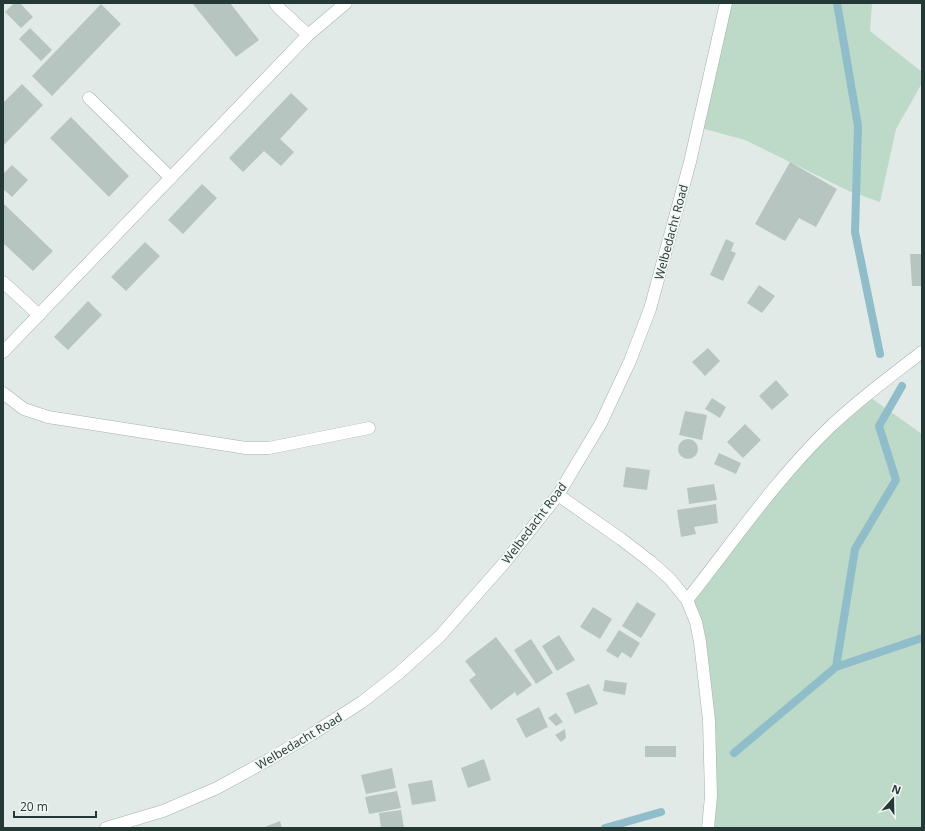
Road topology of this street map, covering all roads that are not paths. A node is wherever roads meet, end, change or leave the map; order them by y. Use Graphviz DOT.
graph roads {
  1 [pos="275,3"];
  2 [pos="346,3"];
  3 [pos="726,3"];
  4 [pos="308,35"];
  5 [pos="89,98"];
  6 [pos="171,178"];
  7 [pos="3,282"];
  8 [pos="38,315"];
  9 [pos="3,352"];
  10 [pos="922,352"];
  11 [pos="3,393"];
  12 [pos="369,428"];
  13 [pos="558,495"];
  14 [pos="687,600"];
  15 [pos="106,828"];
  16 [pos="708,828"];
  1 -- 4 [label="street"];
  2 -- 4 [label="street"];
  3 -- 13 [label="street, Welbedacht Road"];
  4 -- 6 [label="street"];
  5 -- 6 [label="street"];
  6 -- 8 [label="street"];
  7 -- 8 [label="street"];
  8 -- 9 [label="street"];
  10 -- 14 [label="street"];
  11 -- 12 [label="street"];
  13 -- 14 [label="street"];
  13 -- 15 [label="street, Welbedacht Road"];
  14 -- 16 [label="street"];
}
